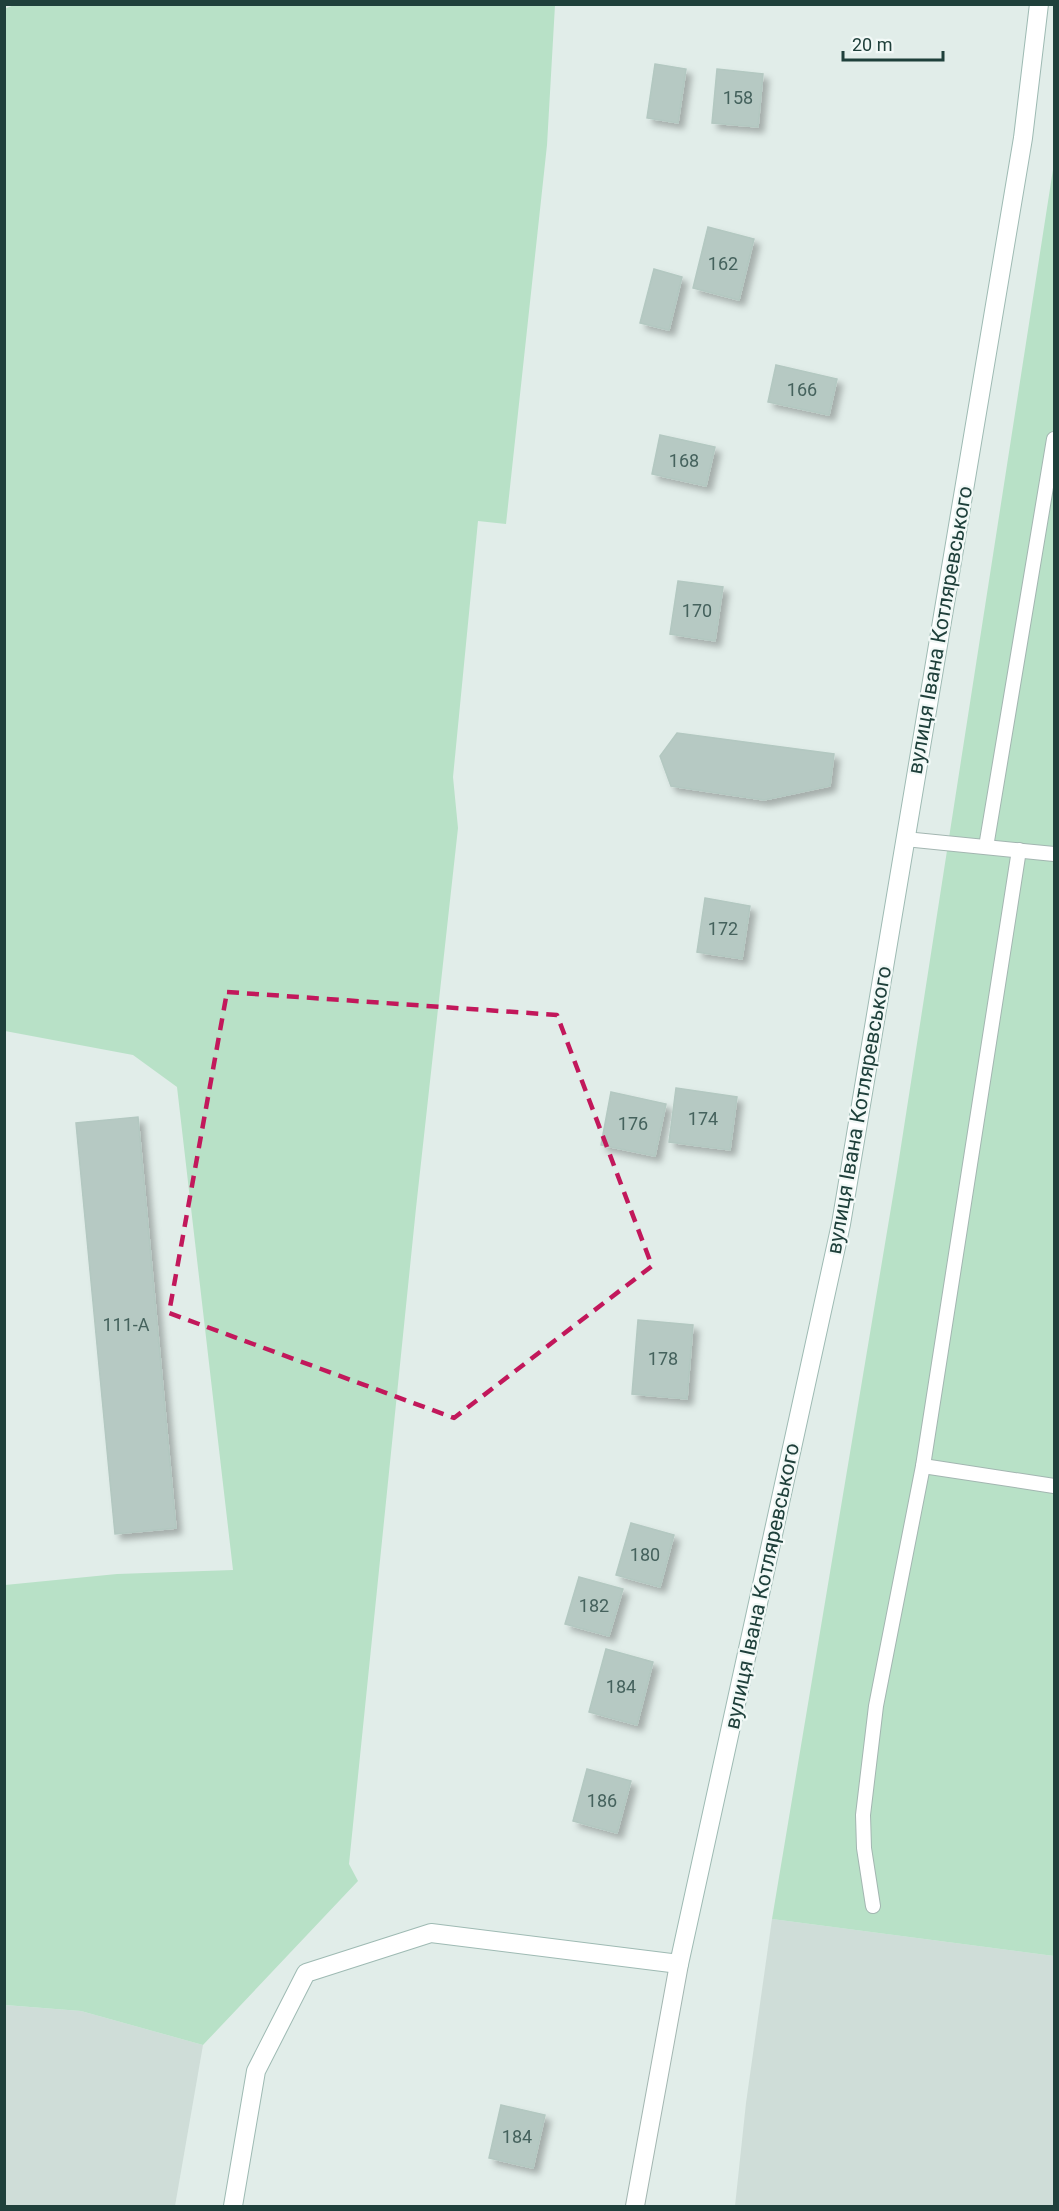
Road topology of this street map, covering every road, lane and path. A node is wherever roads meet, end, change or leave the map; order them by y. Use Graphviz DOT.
graph roads {
  1 [pos="1038,4"];
  2 [pos="1054,439"];
  3 [pos="905,838"];
  4 [pos="986,847"];
  5 [pos="1019,850"];
  6 [pos="1054,854"];
  7 [pos="923,1466"];
  8 [pos="1054,1486"];
  9 [pos="873,1906"];
  10 [pos="679,1964"];
  11 [pos="233,2206"];
  12 [pos="635,2206"];
  1 -- 3 [label="street, вулиця Івана Котляревського"];
  2 -- 4 [label="lane"];
  3 -- 4 [label="lane"];
  3 -- 10 [label="street, вулиця Івана Котляревського"];
  4 -- 5 [label="lane"];
  5 -- 6 [label="lane"];
  5 -- 7 [label="lane"];
  7 -- 8 [label="lane"];
  7 -- 9 [label="lane"];
  10 -- 11 [label="street"];
  10 -- 12 [label="street, вулиця Івана Котляревського"];
}
